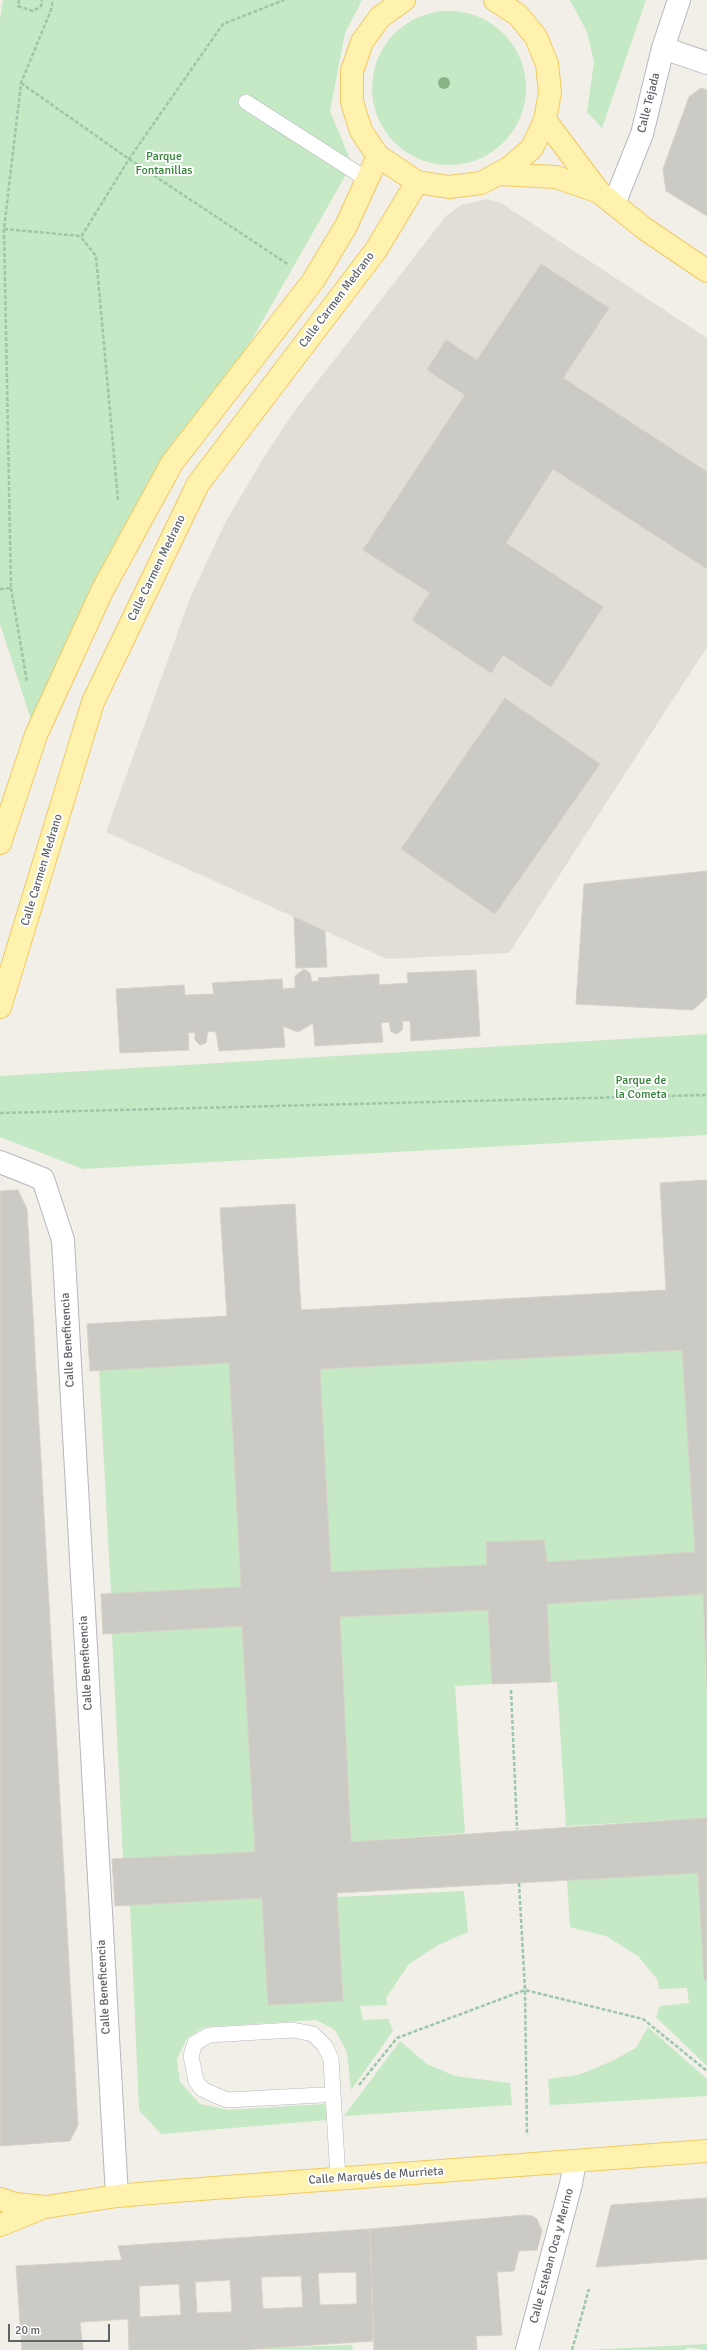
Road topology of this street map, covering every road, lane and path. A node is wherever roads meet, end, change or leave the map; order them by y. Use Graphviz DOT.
graph roads {
  1 [pos="19,0"];
  2 [pos="42,0"];
  3 [pos="52,0"];
  4 [pos="284,0"];
  5 [pos="404,0"];
  6 [pos="495,0"];
  7 [pos="680,0"];
  8 [pos="520,8"];
  9 [pos="663,48"];
  10 [pos="707,63"];
  11 [pos="21,83"];
  12 [pos="246,102"];
  13 [pos="545,120"];
  14 [pos="378,156"];
  15 [pos="129,159"];
  16 [pos="498,174"];
  17 [pos="368,180"];
  18 [pos="417,182"];
  19 [pos="606,198"];
  20 [pos="4,229"];
  21 [pos="81,236"];
  22 [pos="707,271"];
  23 [pos="313,281"];
  24 [pos="118,504"];
  25 [pos="11,588"];
  26 [pos="0,589"];
  27 [pos="28,689"];
  28 [pos="0,843"];
  29 [pos="0,1007"];
  30 [pos="707,1095"];
  31 [pos="0,1113"];
  32 [pos="0,1162"];
  33 [pos="511,1690"];
  34 [pos="517,1829"];
  35 [pos="519,1884"];
  36 [pos="525,1990"];
  37 [pos="707,2071"];
  38 [pos="322,2095"];
  39 [pos="334,2115"];
  40 [pos="707,2151"];
  41 [pos="575,2161"];
  42 [pos="529,2164"];
  43 [pos="338,2179"];
  44 [pos="117,2196"];
  45 [pos="0,2199"];
  46 [pos="46,2207"];
  47 [pos="0,2225"];
  48 [pos="589,2289"];
  49 [pos="527,2350"];
  50 [pos="572,2350"];
  1 -- 2 [label="path"];
  3 -- 11 [label="path"];
  4 -- 15 [label="path"];
  5 -- 14 [label="main road"];
  6 -- 8 [label="main road"];
  7 -- 9 [label="street, Calle Tejada"];
  8 -- 13 [label="main road"];
  9 -- 10 [label="street"];
  9 -- 19 [label="street, Calle Tejada"];
  11 -- 15 [label="path"];
  11 -- 20 [label="path"];
  12 -- 17 [label="lane"];
  13 -- 16 [label="main road"];
  13 -- 19 [label="main road"];
  14 -- 17 [label="main road"];
  14 -- 18 [label="main road"];
  15 -- 21 [label="path"];
  15 -- 23 [label="path"];
  16 -- 18 [label="main road"];
  16 -- 19 [label="main road"];
  17 -- 23 [label="main road"];
  18 -- 29 [label="main road, Calle Carmen Medrano"];
  19 -- 22 [label="main road"];
  20 -- 21 [label="path"];
  20 -- 25 [label="path"];
  21 -- 24 [label="path"];
  23 -- 28 [label="main road"];
  25 -- 26 [label="path"];
  25 -- 27 [label="path"];
  30 -- 31 [label="path"];
  32 -- 44 [label="street, Calle Beneficencia"];
  33 -- 34 [label="path"];
  35 -- 36 [label="path"];
  36 -- 37 [label="path"];
  36 -- 39 [label="path"];
  36 -- 42 [label="path"];
  38 -- 39 [label="lane"];
  39 -- 43 [label="lane"];
  40 -- 41 [label="main road, Calle Marqués de Murrieta"];
  41 -- 42 [label="main road, Calle Marqués de Murrieta"];
  41 -- 49 [label="street, Calle Esteban Oca y Merino"];
  42 -- 43 [label="main road, Calle Marqués de Murrieta"];
  43 -- 44 [label="main road, Calle Marqués de Murrieta"];
  44 -- 46 [label="main road, Calle Marqués de Murrieta"];
  45 -- 46 [label="main road, Calle Marqués de Murrieta"];
  46 -- 47 [label="main road, Calle Marqués de Murrieta"];
  48 -- 50 [label="path"];
}
